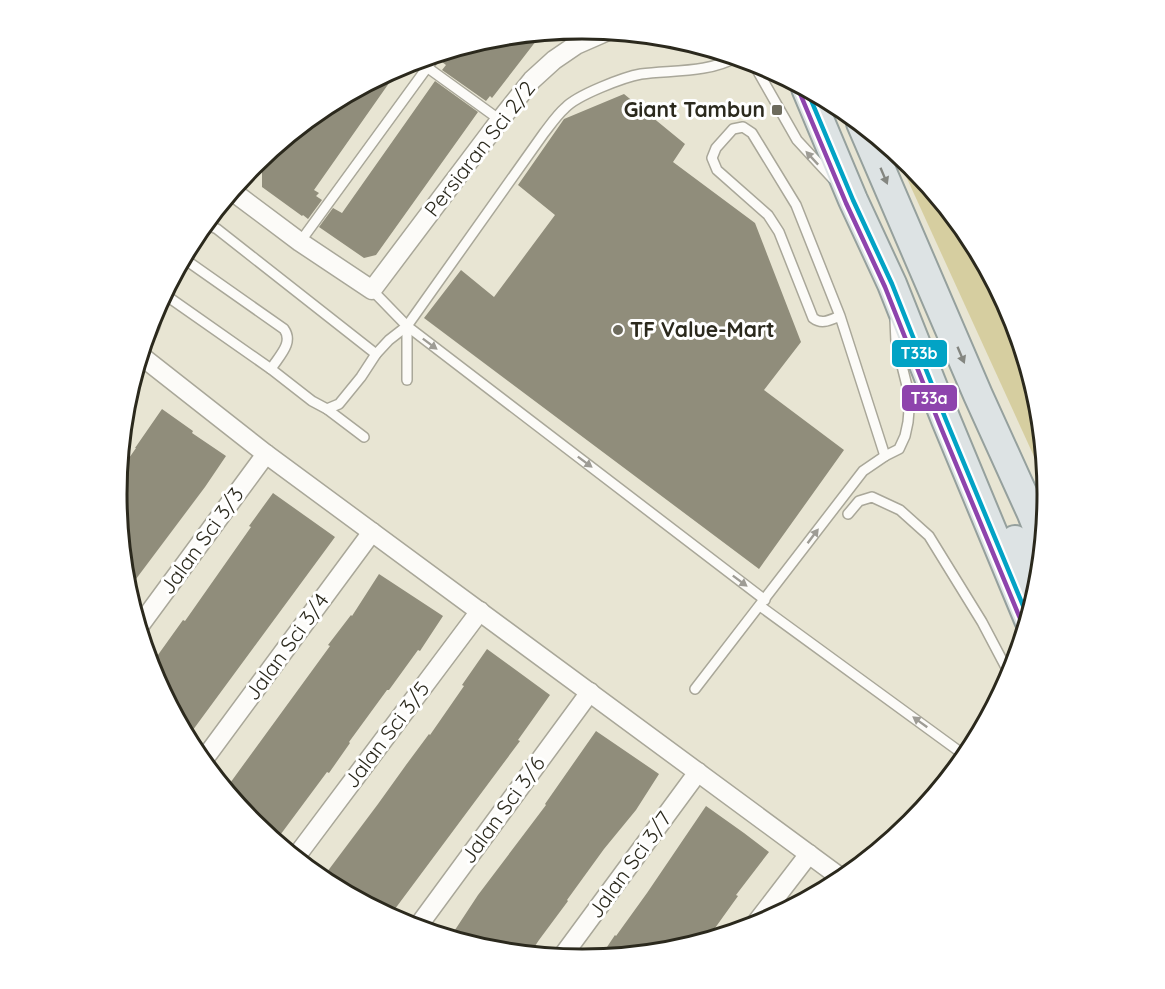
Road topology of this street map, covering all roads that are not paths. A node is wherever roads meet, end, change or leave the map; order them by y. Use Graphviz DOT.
graph roads {
  1 [pos="589,39"];
  2 [pos="727,62"];
  3 [pos="427,67"];
  4 [pos="760,75"];
  5 [pos="811,101"];
  6 [pos="500,120"];
  7 [pos="868,140"];
  8 [pos="238,196"];
  9 [pos="853,200"];
  10 [pos="213,228"];
  11 [pos="300,242"];
  12 [pos="190,263"];
  13 [pos="892,284"];
  14 [pos="372,290"];
  15 [pos="171,299"];
  16 [pos="840,316"];
  17 [pos="407,326"];
  18 [pos="376,354"];
  19 [pos="147,361"];
  20 [pos="271,369"];
  21 [pos="407,380"];
  22 [pos="327,409"];
  23 [pos="946,420"];
  24 [pos="364,437"];
  25 [pos="266,454"];
  26 [pos="885,456"];
  27 [pos="848,514"];
  28 [pos="1037,526"];
  29 [pos="372,532"];
  30 [pos="1031,574"];
  31 [pos="762,603"];
  32 [pos="1023,606"];
  33 [pos="480,611"];
  34 [pos="145,619"];
  35 [pos="1005,664"];
  36 [pos="695,689"];
  37 [pos="590,692"];
  38 [pos="959,751"];
  39 [pos="208,754"];
  40 [pos="698,772"];
  41 [pos="300,852"];
  42 [pos="809,854"];
  43 [pos="835,873"];
  44 [pos="765,911"];
  45 [pos="422,921"];
  46 [pos="567,949"];
  1 -- 6 [label="street, Persiaran Sci 2/2"];
  2 -- 17 [label="lane"];
  3 -- 6 [label="lane"];
  3 -- 11 [label="lane"];
  9 -- 4 [label="lane, one-way"];
  5 -- 9 [label="main road"];
  6 -- 14 [label="street, Persiaran Sci 2/2"];
  7 -- 28 [label="main road, one-way"];
  8 -- 11 [label="street"];
  9 -- 13 [label="main road"];
  10 -- 18 [label="lane"];
  11 -- 14 [label="street"];
  12 -- 20 [label="lane"];
  13 -- 23 [label="main road"];
  13 -- 26 [label="lane"];
  14 -- 17 [label="lane"];
  15 -- 20 [label="lane"];
  16 -- 16 [label="lane"];
  16 -- 26 [label="lane"];
  17 -- 18 [label="lane"];
  17 -- 21 [label="lane"];
  17 -- 31 [label="lane, one-way"];
  18 -- 22 [label="lane"];
  19 -- 25 [label="street"];
  20 -- 22 [label="lane"];
  22 -- 24 [label="lane"];
  23 -- 30 [label="main road"];
  23 -- 32 [label="main road"];
  25 -- 29 [label="street"];
  25 -- 34 [label="street, Jalan Sci 3/3"];
  31 -- 26 [label="lane, one-way"];
  27 -- 35 [label="lane"];
  29 -- 33 [label="street"];
  29 -- 39 [label="street, Jalan Sci 3/4"];
  31 -- 36 [label="lane"];
  38 -- 31 [label="lane, one-way"];
  33 -- 37 [label="street"];
  33 -- 41 [label="street, Jalan Sci 3/5"];
  37 -- 40 [label="street"];
  37 -- 45 [label="street, Jalan Sci 3/6"];
  40 -- 42 [label="street"];
  40 -- 46 [label="street, Jalan Sci 3/7"];
  42 -- 43 [label="street"];
  42 -- 44 [label="street"];
}
